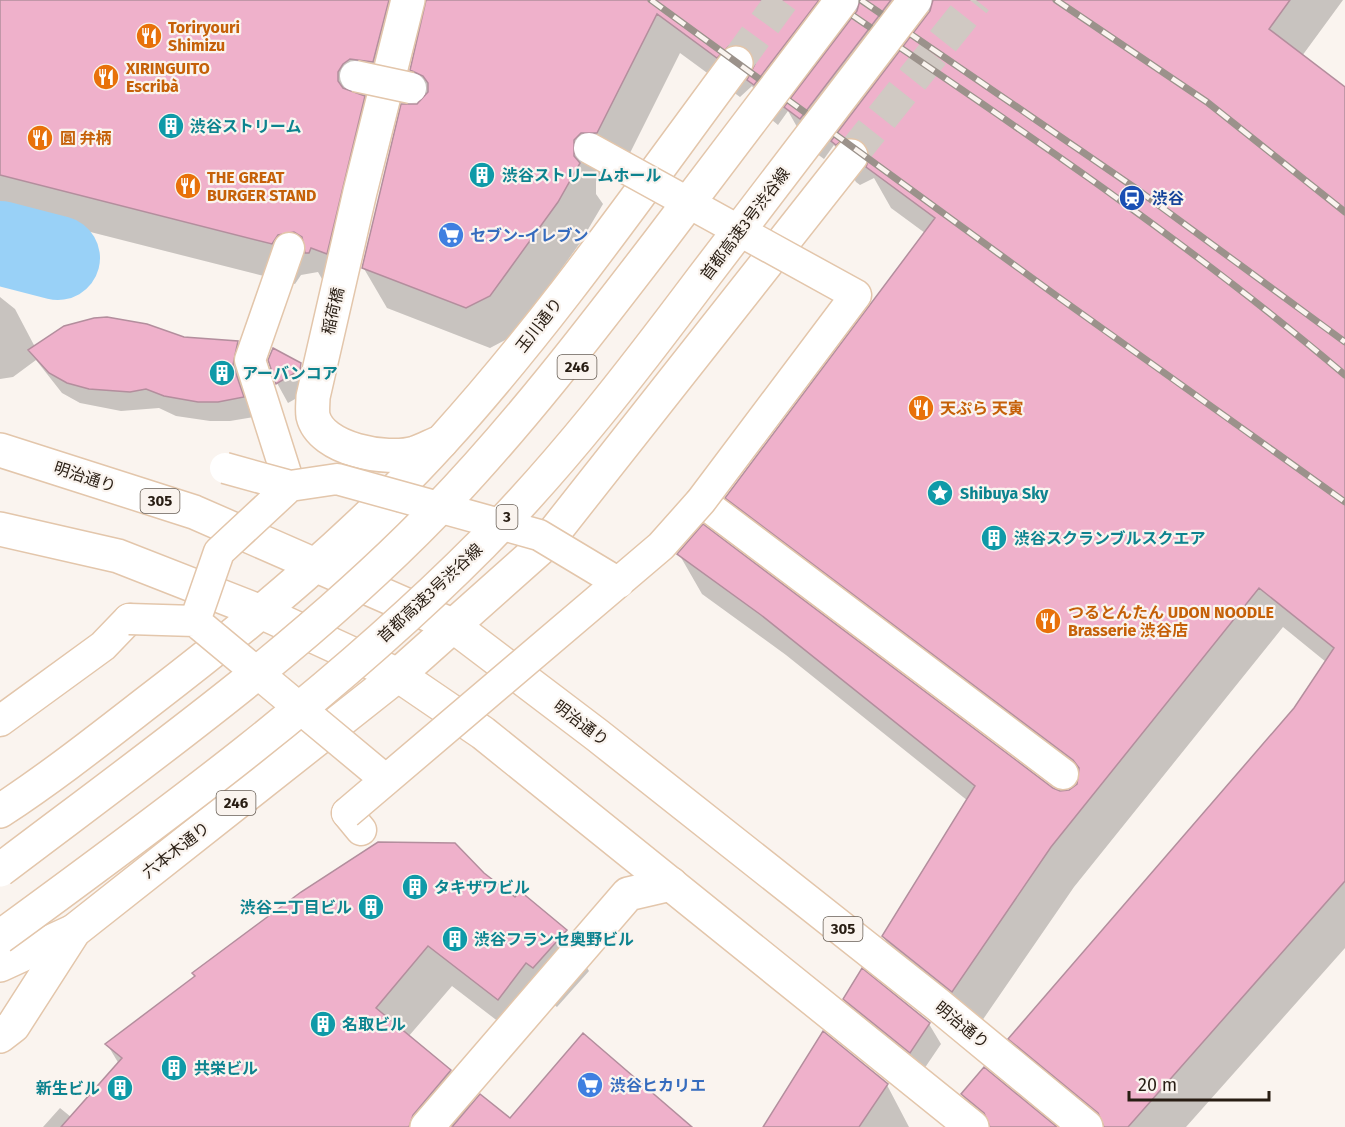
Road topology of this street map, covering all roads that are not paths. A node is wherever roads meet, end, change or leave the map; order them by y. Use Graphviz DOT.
graph roads {
  1 [pos="408,0"];
  2 [pos="842,0"];
  3 [pos="915,0"];
  4 [pos="736,63"];
  5 [pos="355,76"];
  6 [pos="411,88"];
  7 [pos="778,98"];
  8 [pos="812,129"];
  9 [pos="589,148"];
  10 [pos="851,156"];
  11 [pos="289,248"];
  12 [pos="441,442"];
  13 [pos="0,450"];
  14 [pos="225,468"];
  15 [pos="290,486"];
  16 [pos="701,501"];
  17 [pos="0,529"];
  18 [pos="316,565"];
  19 [pos="619,583"];
  20 [pos="261,612"];
  21 [pos="195,621"];
  22 [pos="452,625"];
  23 [pos="398,675"];
  24 [pos="0,721"];
  25 [pos="1063,774"];
  26 [pos="386,780"];
  27 [pos="0,811"];
  28 [pos="361,830"];
  29 [pos="0,870"];
  30 [pos="671,884"];
  31 [pos="74,931"];
  32 [pos="0,937"];
  33 [pos="0,965"];
  34 [pos="0,1036"];
  35 [pos="428,1127"];
  36 [pos="972,1127"];
  37 [pos="1086,1127"];
  1 -- 12 [label="main road, 稲荷橋"];
  2 -- 29 [label="main road, bridge"];
  3 -- 32 [label="main road, 首都高速3号渋谷線 / 3, bridge"];
  4 -- 12 [label="main road, 玉川通り / 246"];
  5 -- 6 [label="street, bridge"];
  7 -- 18 [label="main road, 246"];
  8 -- 22 [label="main road, 246"];
  9 -- 16 [label="street, bridge"];
  10 -- 22 [label="main road, 246"];
  11 -- 15 [label="street"];
  12 -- 18 [label="main road, 玉川通り / 246"];
  13 -- 18 [label="main road, 明治通り / 305"];
  14 -- 15 [label="street, bridge"];
  15 -- 19 [label="street, bridge"];
  15 -- 21 [label="street, bridge"];
  16 -- 19 [label="street, bridge"];
  16 -- 25 [label="street"];
  17 -- 20 [label="main road"];
  18 -- 20 [label="main road, 246"];
  18 -- 22 [label="main road, 明治通り / 305"];
  19 -- 26 [label="street, bridge"];
  20 -- 23 [label="main road"];
  20 -- 27 [label="main road, 246"];
  21 -- 24 [label="street, bridge"];
  21 -- 26 [label="street, bridge"];
  22 -- 23 [label="main road, 六本木通り / 246"];
  22 -- 37 [label="main road, 明治通り / 305"];
  23 -- 30 [label="main road"];
  23 -- 31 [label="main road, 六本木通り / 246"];
  26 -- 28 [label="street, bridge"];
  30 -- 35 [label="main road"];
  30 -- 36 [label="main road"];
  31 -- 33 [label="main road, 六本木通り"];
  31 -- 34 [label="main road, 246"];
}
